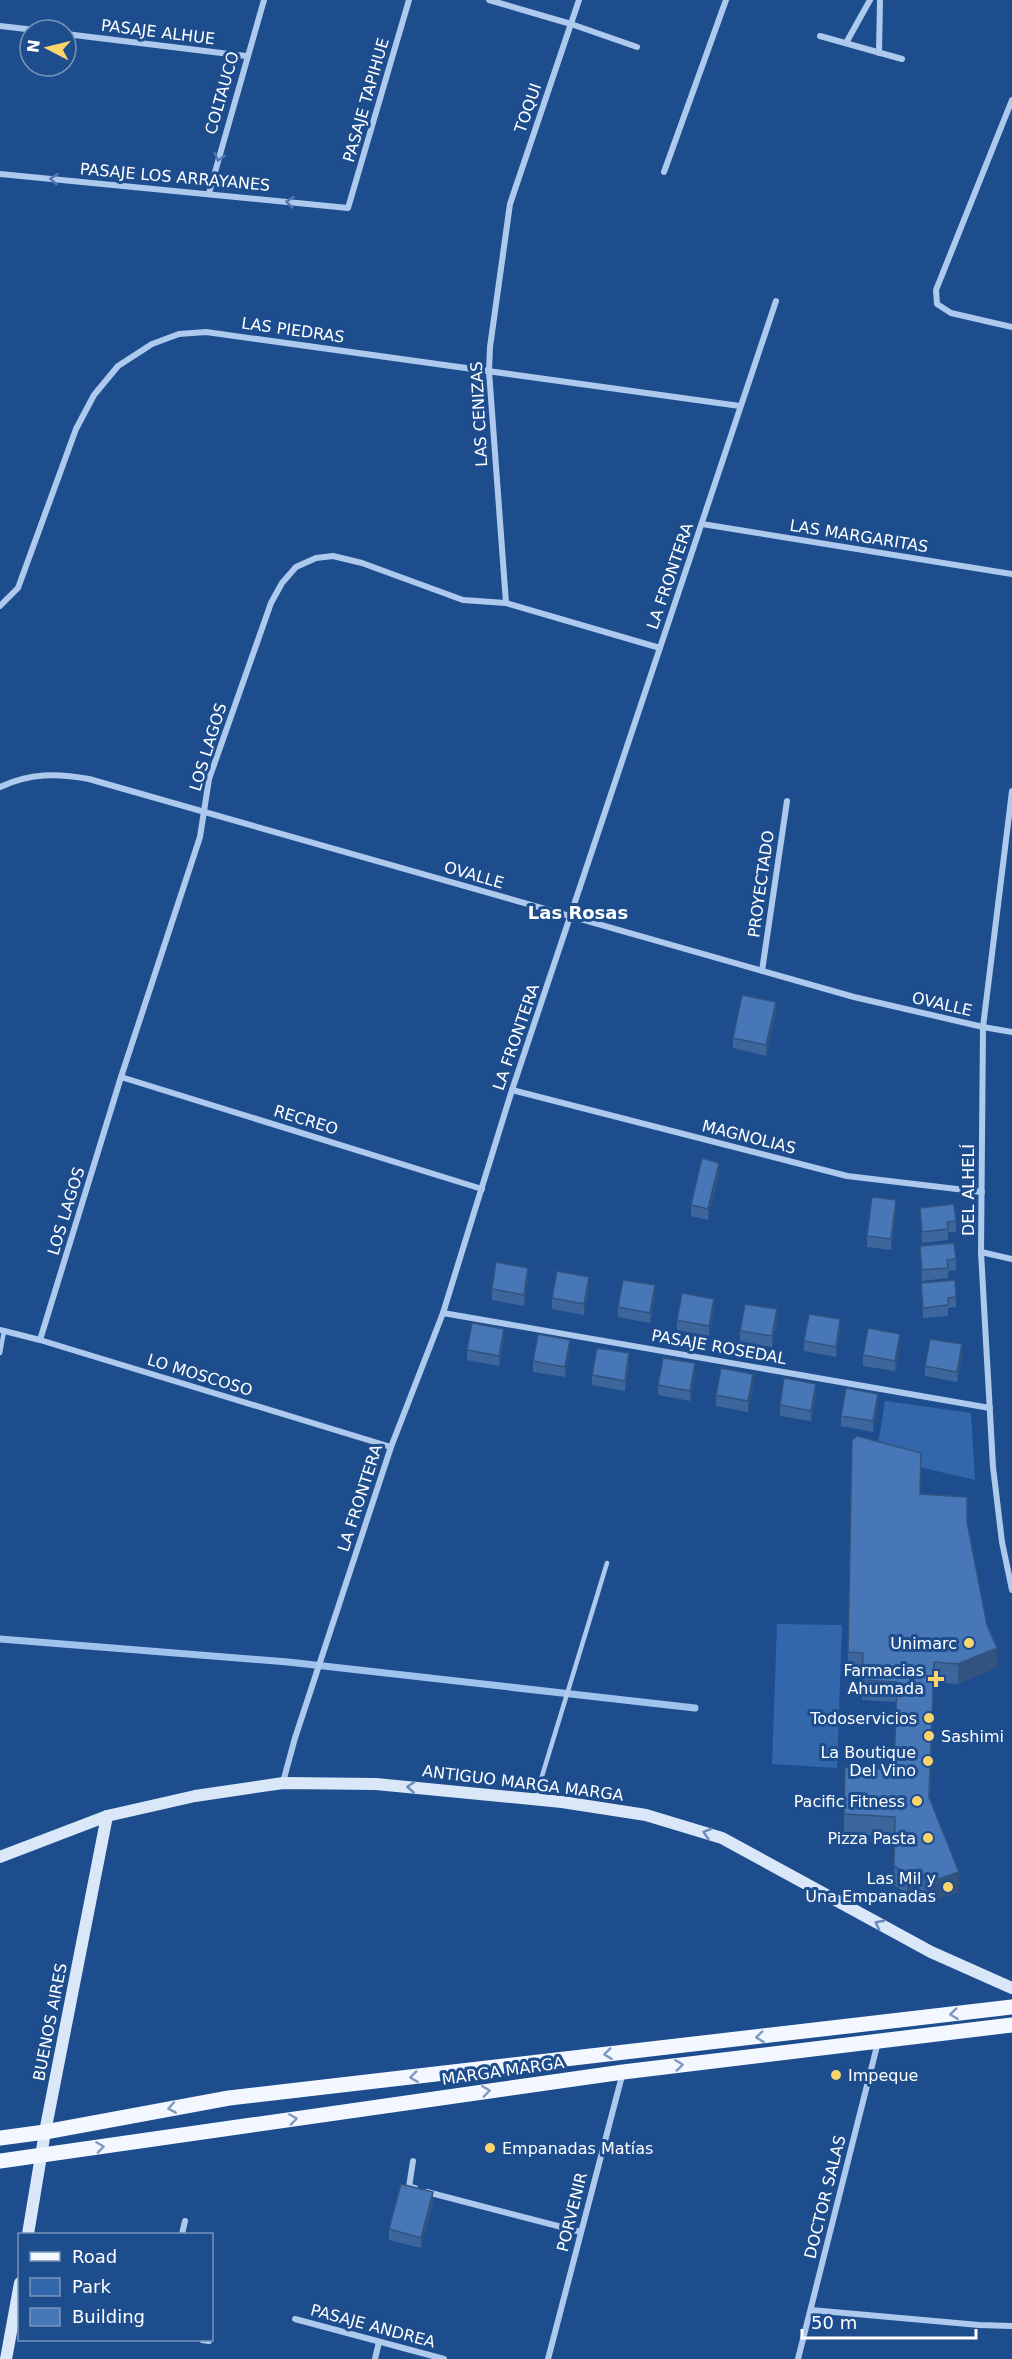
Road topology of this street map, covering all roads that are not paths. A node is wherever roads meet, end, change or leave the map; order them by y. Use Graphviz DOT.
graph roads {
  1 [pos="264,0"];
  2 [pos="409,0"];
  3 [pos="489,0"];
  4 [pos="579,0"];
  5 [pos="726,0"];
  6 [pos="870,0"];
  7 [pos="880,0"];
  8 [pos="571,24"];
  9 [pos="0,26"];
  10 [pos="18,28"];
  11 [pos="78,35"];
  12 [pos="820,36"];
  13 [pos="846,43"];
  14 [pos="637,47"];
  15 [pos="879,53"];
  16 [pos="246,56"];
  17 [pos="902,59"];
  18 [pos="1012,100"];
  19 [pos="664,172"];
  20 [pos="0,174"];
  21 [pos="208,193"];
  22 [pos="348,207"];
  23 [pos="506,225"];
  24 [pos="776,301"];
  25 [pos="1012,327"];
  26 [pos="489,371"];
  27 [pos="740,406"];
  28 [pos="702,524"];
  29 [pos="1012,574"];
  30 [pos="506,603"];
  31 [pos="0,606"];
  32 [pos="660,648"];
  33 [pos="0,787"];
  34 [pos="1012,791"];
  35 [pos="787,801"];
  36 [pos="204,810"];
  37 [pos="571,918"];
  38 [pos="762,971"];
  39 [pos="983,1027"];
  40 [pos="1012,1032"];
  41 [pos="121,1077"];
  42 [pos="512,1090"];
  43 [pos="482,1189"];
  44 [pos="982,1192"];
  45 [pos="981,1252"];
  46 [pos="1012,1259"];
  47 [pos="443,1313"];
  48 [pos="2,1331"];
  49 [pos="40,1340"];
  50 [pos="0,1353"];
  51 [pos="990,1408"];
  52 [pos="391,1447"];
  53 [pos="607,1563"];
  54 [pos="1012,1590"];
  55 [pos="283,1783"];
  56 [pos="535,1799"];
  57 [pos="107,1816"];
  58 [pos="0,1857"];
  59 [pos="1012,1988"];
  60 [pos="1012,2007"];
  61 [pos="1012,2025"];
  62 [pos="878,2042"];
  63 [pos="623,2072"];
  64 [pos="45,2132"];
  65 [pos="0,2138"];
  66 [pos="42,2156"];
  67 [pos="413,2160"];
  68 [pos="0,2161"];
  69 [pos="185,2221"];
  70 [pos="580,2232"];
  71 [pos="28,2233"];
  72 [pos="182,2233"];
  73 [pos="18,2294"];
  74 [pos="811,2310"];
  75 [pos="295,2319"];
  76 [pos="1012,2326"];
  77 [pos="379,2342"];
  78 [pos="6,2359"];
  79 [pos="375,2359"];
  80 [pos="444,2359"];
  81 [pos="548,2359"];
  82 [pos="798,2359"];
  1 -- 16 [label="street, COLTAUCO"];
  2 -- 22 [label="street, PASAJE TAPIHUE"];
  3 -- 8 [label="street"];
  4 -- 8 [label="street, TOQUI"];
  5 -- 19 [label="street"];
  6 -- 13 [label="street"];
  7 -- 15 [label="street"];
  8 -- 14 [label="street"];
  8 -- 23 [label="street, TOQUI"];
  9 -- 10 [label="street"];
  11 -- 16 [label="street, PASAJE ALHUE"];
  12 -- 13 [label="street"];
  13 -- 15 [label="street"];
  15 -- 17 [label="street"];
  16 -- 21 [label="street, COLTAUCO, one-way"];
  18 -- 25 [label="street"];
  21 -- 20 [label="street, PASAJE LOS ARRAYANES, one-way"];
  22 -- 21 [label="street, PASAJE LOS ARRAYANES, one-way"];
  23 -- 26 [label="street, LAS CENIZAS"];
  24 -- 27 [label="street, LA FRONTERA"];
  26 -- 27 [label="street, LAS PIEDRAS"];
  26 -- 30 [label="street, LAS CENIZAS"];
  26 -- 31 [label="street, LAS PIEDRAS"];
  27 -- 28 [label="street, LA FRONTERA"];
  28 -- 29 [label="street, LAS MARGARITAS"];
  28 -- 32 [label="street, LA FRONTERA"];
  30 -- 32 [label="street, LOS LAGOS"];
  30 -- 36 [label="street, LOS LAGOS"];
  32 -- 37 [label="street, LA FRONTERA"];
  33 -- 36 [label="street, OVALLE"];
  34 -- 39 [label="street, DEL ALHELÍ"];
  35 -- 38 [label="street, PROYECTADO"];
  36 -- 37 [label="street, OVALLE"];
  36 -- 41 [label="street, LOS LAGOS"];
  37 -- 38 [label="street, OVALLE"];
  37 -- 42 [label="street, LA FRONTERA"];
  38 -- 39 [label="street, OVALLE"];
  39 -- 40 [label="street, OVALLE"];
  39 -- 44 [label="street, DEL ALHELÍ"];
  41 -- 43 [label="street, RECREO"];
  41 -- 49 [label="street, LOS LAGOS"];
  42 -- 43 [label="street, LA FRONTERA"];
  42 -- 44 [label="street, MAGNOLIAS"];
  43 -- 47 [label="street, LA FRONTERA"];
  44 -- 45 [label="street, DEL ALHELÍ"];
  45 -- 46 [label="street"];
  45 -- 51 [label="street, DEL ALHELÍ"];
  47 -- 51 [label="street, PASAJE ROSEDAL"];
  47 -- 52 [label="street, LA FRONTERA"];
  48 -- 49 [label="street, LO MOSCOSO"];
  48 -- 50 [label="lane"];
  49 -- 52 [label="street, LO MOSCOSO"];
  51 -- 54 [label="street, DEL ALHELÍ"];
  52 -- 55 [label="street, LA FRONTERA"];
  53 -- 56 [label="lane"];
  56 -- 55 [label="street, ANTIGUO MARGA MARGA, one-way"];
  55 -- 57 [label="street, ANTIGUO MARGA MARGA"];
  59 -- 56 [label="street, ANTIGUO MARGA MARGA, one-way"];
  57 -- 58 [label="street, ANTIGUO MARGA MARGA"];
  57 -- 64 [label="street, BUENOS AIRES"];
  60 -- 64 [label="main road, MARGA MARGA, one-way"];
  61 -- 62 [label="main road, MARGA MARGA"];
  63 -- 62 [label="main road, MARGA MARGA, one-way"];
  62 -- 74 [label="street, DOCTOR SALAS"];
  66 -- 63 [label="main road, MARGA MARGA, one-way"];
  63 -- 70 [label="street, PORVENIR"];
  64 -- 65 [label="main road, MARGA MARGA"];
  64 -- 66 [label="street, BUENOS AIRES"];
  66 -- 68 [label="main road, MARGA MARGA"];
  66 -- 71 [label="street, BUENOS AIRES"];
  67 -- 70 [label="street"];
  69 -- 72 [label="street"];
  70 -- 81 [label="street, PORVENIR"];
  73 -- 78 [label="street"];
  74 -- 76 [label="street"];
  74 -- 82 [label="street, DOCTOR SALAS"];
  75 -- 77 [label="street, PASAJE ANDREA"];
  77 -- 79 [label="street"];
  77 -- 80 [label="street, PASAJE ANDREA"];
}
